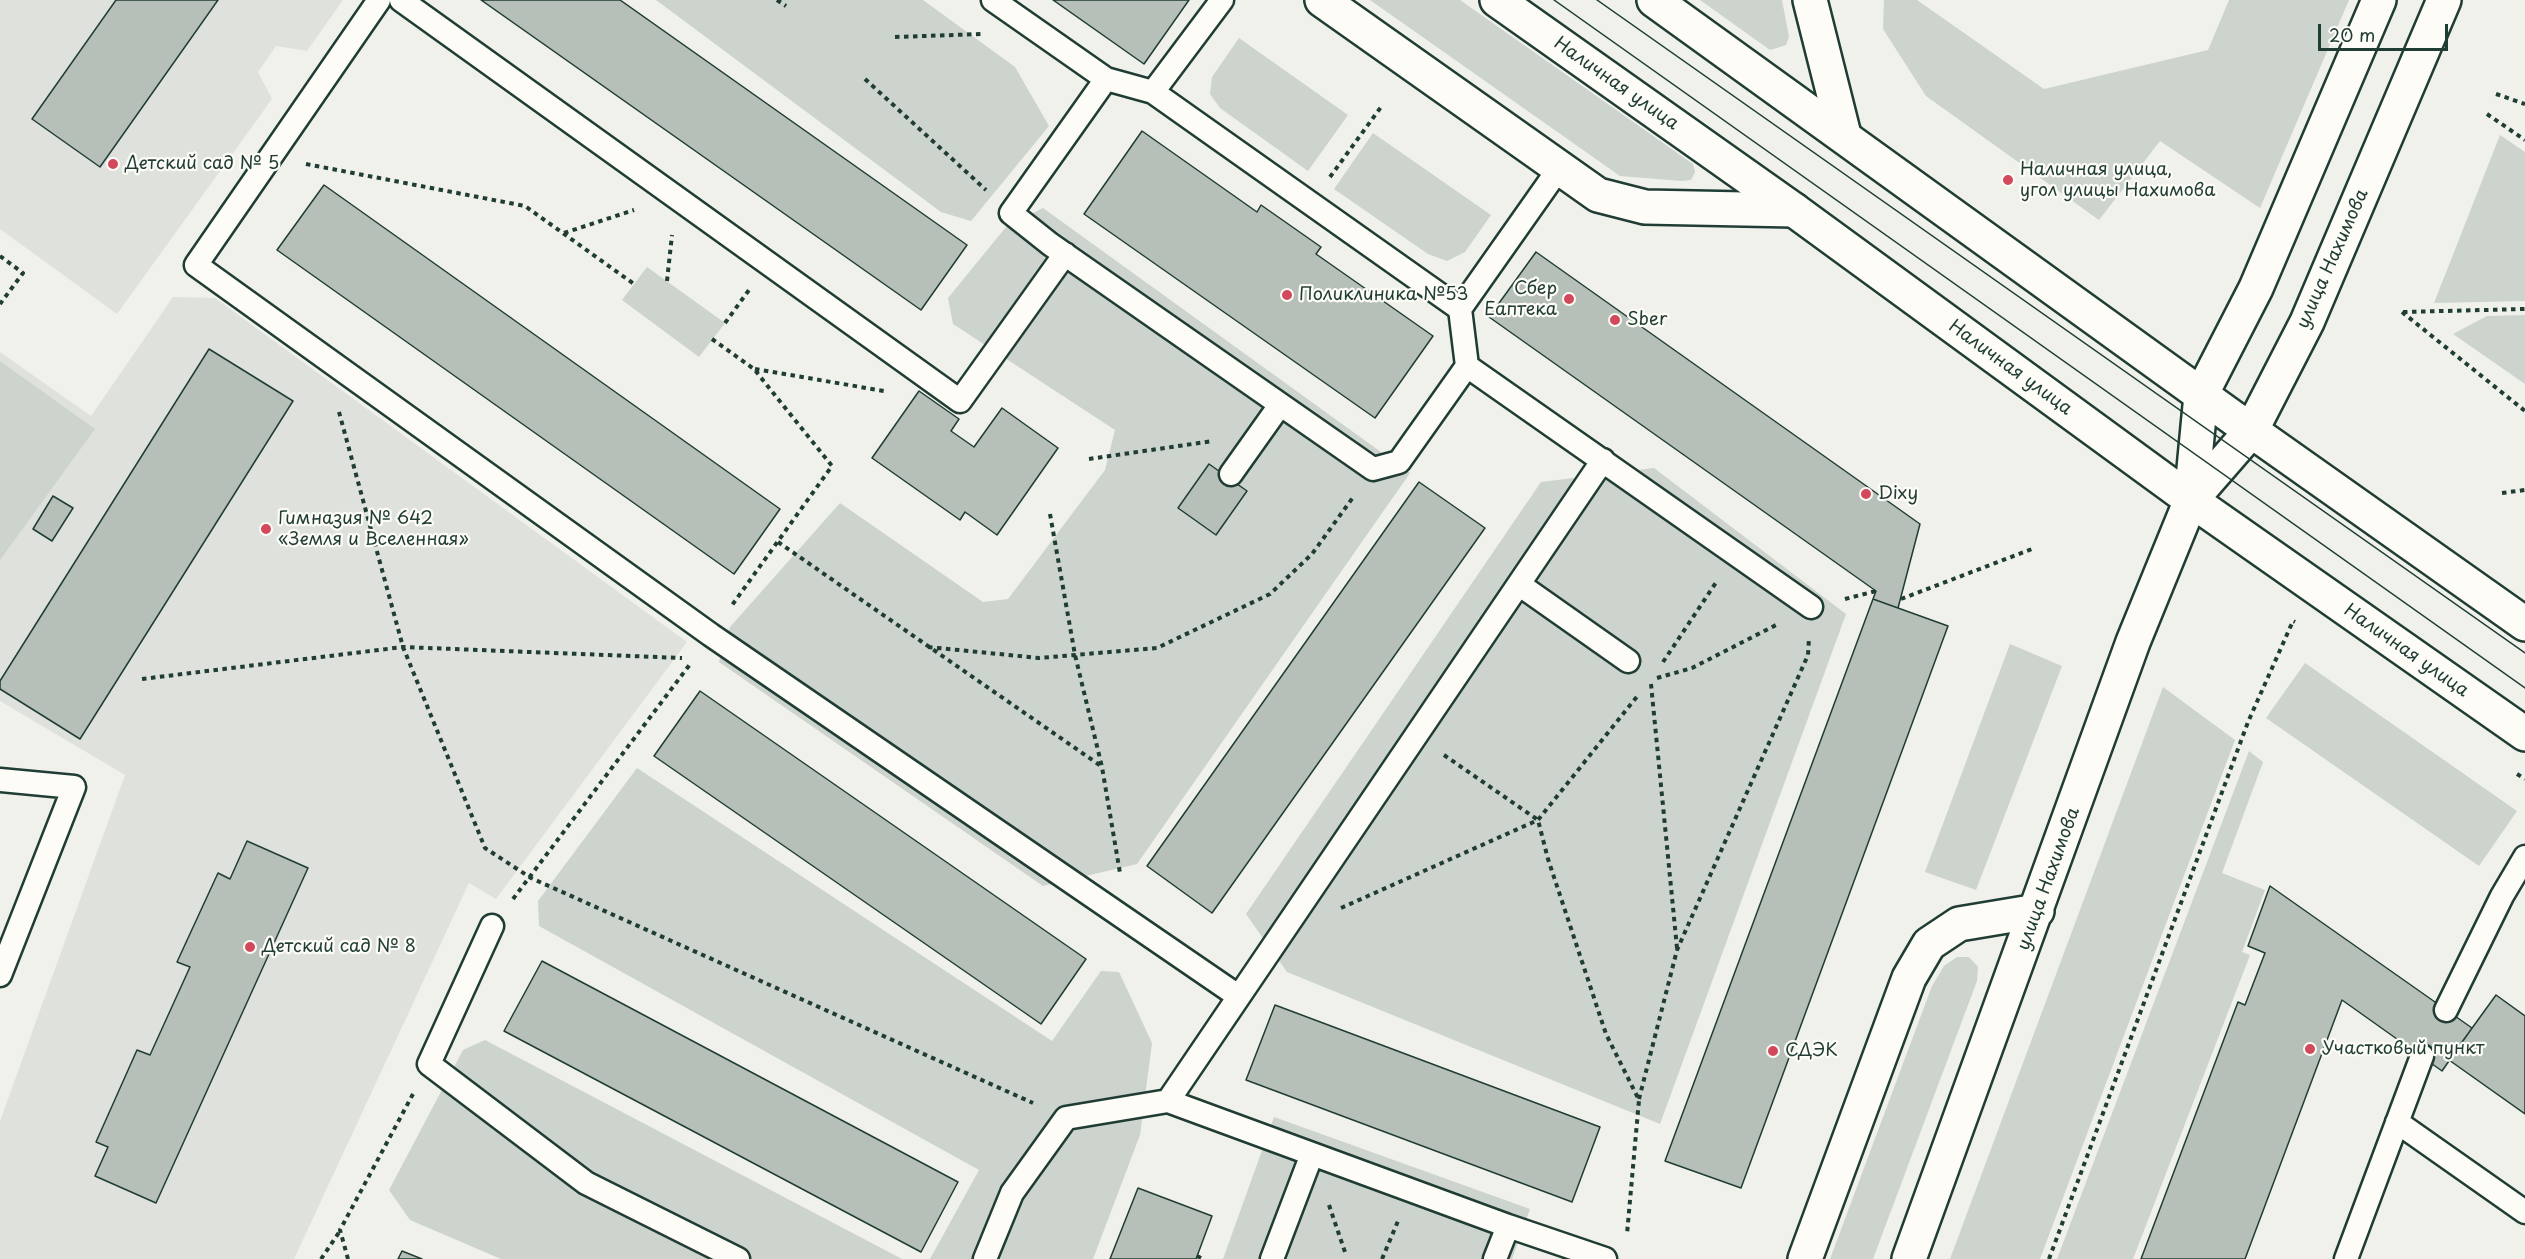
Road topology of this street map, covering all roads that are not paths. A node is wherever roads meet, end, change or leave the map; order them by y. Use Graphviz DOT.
graph roads {
  1 [pos="379,0"];
  2 [pos="401,0"];
  3 [pos="993,0"];
  4 [pos="1222,0"];
  5 [pos="1322,0"];
  6 [pos="1497,0"];
  7 [pos="1654,0"];
  8 [pos="1810,0"];
  9 [pos="2379,0"];
  10 [pos="2444,0"];
  11 [pos="1106,79"];
  12 [pos="1153,92"];
  13 [pos="1844,135"];
  14 [pos="1560,167"];
  15 [pos="1794,210"];
  16 [pos="1065,254"];
  17 [pos="1460,309"];
  18 [pos="1467,366"];
  19 [pos="2201,395"];
  20 [pos="1280,405"];
  21 [pos="2251,431"];
  22 [pos="1603,460"];
  23 [pos="1231,474"];
  24 [pos="2191,500"];
  25 [pos="1520,585"];
  26 [pos="1811,607"];
  27 [pos="2525,624"];
  28 [pos="1628,661"];
  29 [pos="2525,734"];
  30 [pos="0,780"];
  31 [pos="2525,857"];
  32 [pos="2037,910"];
  33 [pos="492,926"];
  34 [pos="0,975"];
  35 [pos="1238,996"];
  36 [pos="2446,1010"];
  37 [pos="2422,1056"];
  38 [pos="1168,1101"];
  39 [pos="2397,1122"];
  40 [pos="1312,1154"];
  41 [pos="2525,1212"];
  42 [pos="1508,1226"];
  43 [pos="738,1259"];
  44 [pos="985,1259"];
  45 [pos="1272,1259"];
  46 [pos="1495,1259"];
  47 [pos="1605,1259"];
  48 [pos="1805,1259"];
  49 [pos="1910,1259"];
  50 [pos="2346,1259"];
  1 -- 35 [label="lane"];
  2 -- 16 [label="lane"];
  3 -- 11 [label="lane"];
  4 -- 12 [label="lane"];
  5 -- 14 [label="main road"];
  6 -- 15 [label="main road, Наличная улица"];
  7 -- 13 [label="main road"];
  8 -- 13 [label="main road"];
  9 -- 19 [label="main road, улица Нахимова"];
  10 -- 21 [label="main road, улица Нахимова"];
  11 -- 12 [label="lane"];
  11 -- 16 [label="lane"];
  12 -- 17 [label="lane"];
  13 -- 19 [label="main road"];
  14 -- 15 [label="main road"];
  14 -- 17 [label="lane"];
  15 -- 24 [label="main road, Наличная улица"];
  16 -- 20 [label="lane"];
  17 -- 18 [label="lane"];
  18 -- 20 [label="lane"];
  18 -- 22 [label="lane"];
  19 -- 21 [label="main road"];
  19 -- 24 [label="main road, улица Нахимова"];
  20 -- 23 [label="lane"];
  21 -- 24 [label="main road, улица Нахимова"];
  21 -- 27 [label="main road"];
  22 -- 25 [label="lane"];
  22 -- 26 [label="lane"];
  24 -- 29 [label="main road, Наличная улица"];
  24 -- 32 [label="main road, улица Нахимова"];
  25 -- 28 [label="lane"];
  25 -- 35 [label="lane"];
  30 -- 34 [label="lane"];
  31 -- 36 [label="lane"];
  32 -- 48 [label="main road"];
  32 -- 49 [label="main road, улица Нахимова"];
  33 -- 43 [label="lane"];
  35 -- 38 [label="lane"];
  37 -- 39 [label="lane"];
  38 -- 40 [label="lane"];
  38 -- 44 [label="lane"];
  39 -- 41 [label="lane"];
  39 -- 50 [label="lane"];
  40 -- 42 [label="lane"];
  40 -- 45 [label="lane"];
  42 -- 46 [label="lane"];
  42 -- 47 [label="lane"];
}
